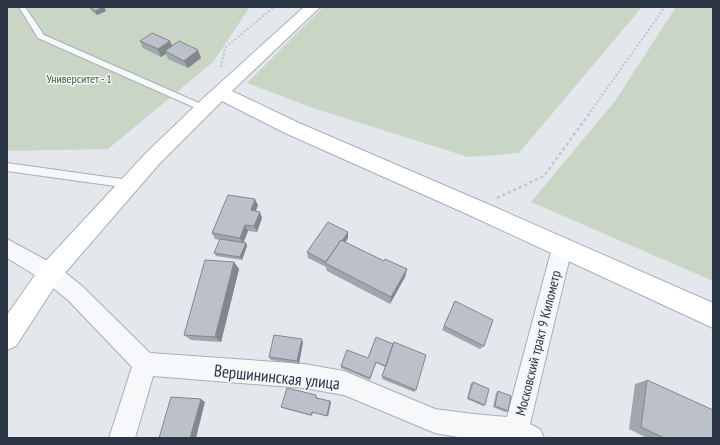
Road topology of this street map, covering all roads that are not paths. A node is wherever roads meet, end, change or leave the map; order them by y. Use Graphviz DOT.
graph roads {
  1 [pos="22,7"];
  2 [pos="313,7"];
  3 [pos="221,93"];
  4 [pos="203,108"];
  5 [pos="7,167"];
  6 [pos="129,184"];
  7 [pos="7,248"];
  8 [pos="562,248"];
  9 [pos="50,273"];
  10 [pos="713,316"];
  11 [pos="7,337"];
  12 [pos="145,364"];
  13 [pos="522,435"];
  14 [pos="122,438"];
  1 -- 4 [label="lane"];
  2 -- 3 [label="street"];
  3 -- 4 [label="street"];
  3 -- 8 [label="street"];
  4 -- 6 [label="street"];
  5 -- 6 [label="lane"];
  6 -- 9 [label="street"];
  7 -- 9 [label="street"];
  8 -- 10 [label="street"];
  8 -- 13 [label="street, Московский тракт 9 Километр"];
  9 -- 11 [label="street"];
  9 -- 12 [label="street"];
  12 -- 13 [label="street, Вершининская улица"];
  12 -- 14 [label="street"];
}
